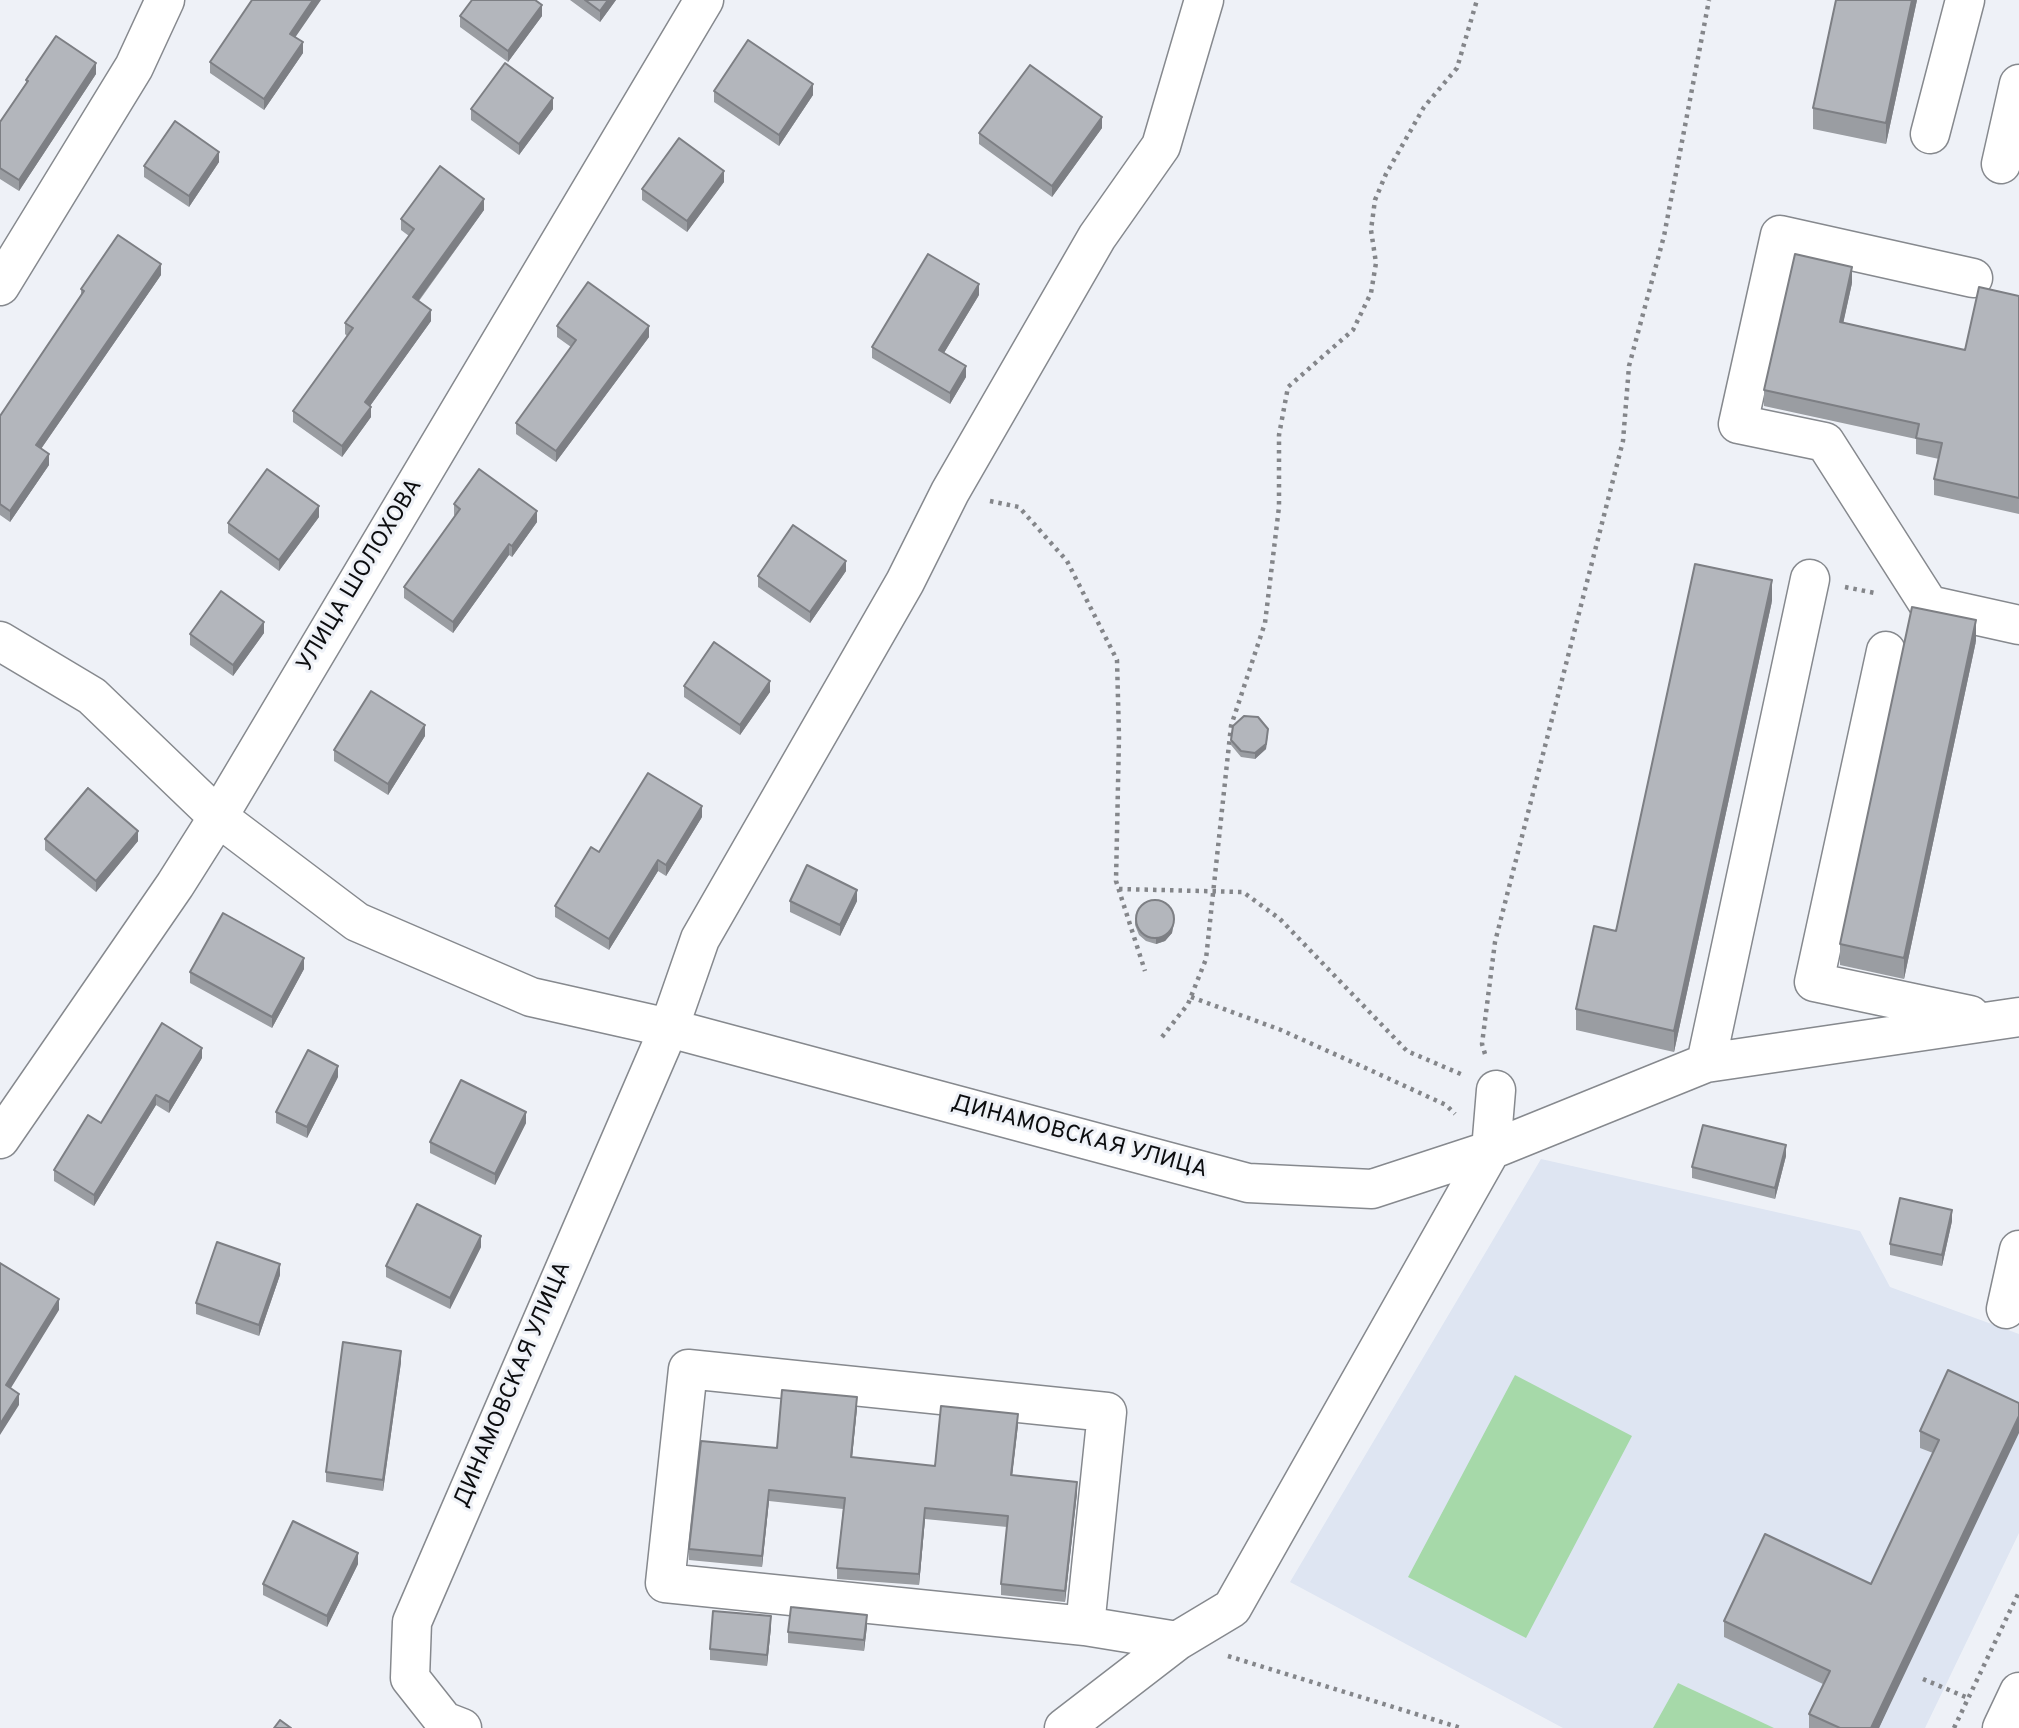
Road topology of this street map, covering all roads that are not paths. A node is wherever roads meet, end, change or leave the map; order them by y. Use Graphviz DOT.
graph roads {
  1 [pos="165,0"];
  2 [pos="704,0"];
  3 [pos="1204,0"];
  4 [pos="1965,0"];
  5 [pos="2019,84"];
  6 [pos="1930,134"];
  7 [pos="2001,164"];
  8 [pos="1973,278"];
  9 [pos="0,286"];
  10 [pos="1822,581"];
  11 [pos="2019,625"];
  12 [pos="0,641"];
  13 [pos="1886,651"];
  14 [pos="218,817"];
  15 [pos="2006,1019"];
  16 [pos="669,1028"];
  17 [pos="1706,1063"];
  18 [pos="1496,1090"];
  19 [pos="0,1139"];
  20 [pos="1491,1150"];
  21 [pos="2019,1250"];
  22 [pos="2006,1309"];
  23 [pos="1085,1626"];
  24 [pos="1177,1641"];
  25 [pos="2019,1692"];
  26 [pos="462,1728"];
  27 [pos="1064,1728"];
  28 [pos="2002,1728"];
  1 -- 9 [label="street"];
  2 -- 14 [label="street, УЛИЦА ШОЛОХОВА"];
  3 -- 16 [label="street"];
  4 -- 6 [label="street"];
  5 -- 7 [label="street"];
  8 -- 11 [label="street"];
  10 -- 17 [label="street"];
  12 -- 14 [label="street, ДИНАМОВСКАЯ УЛИЦА"];
  13 -- 15 [label="street"];
  14 -- 16 [label="street, ДИНАМОВСКАЯ УЛИЦА"];
  14 -- 19 [label="street, УЛИЦА ШОЛОХОВА"];
  15 -- 17 [label="street, ДИНАМОВСКАЯ УЛИЦА"];
  16 -- 20 [label="street, ДИНАМОВСКАЯ УЛИЦА"];
  16 -- 26 [label="street, ДИНАМОВСКАЯ УЛИЦА"];
  17 -- 20 [label="street, ДИНАМОВСКАЯ УЛИЦА"];
  18 -- 20 [label="street"];
  20 -- 24 [label="street"];
  21 -- 22 [label="street"];
  23 -- 23 [label="street"];
  23 -- 24 [label="street"];
  24 -- 27 [label="street"];
  25 -- 28 [label="street"];
}
